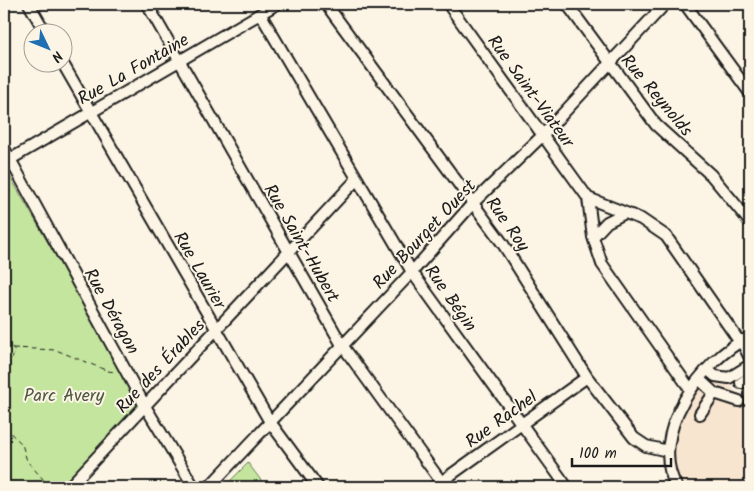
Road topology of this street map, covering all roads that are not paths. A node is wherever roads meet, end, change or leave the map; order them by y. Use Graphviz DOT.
graph roads {
  1 [pos="29,4"];
  2 [pos="147,4"];
  3 [pos="277,4"];
  4 [pos="326,4"];
  5 [pos="448,4"];
  6 [pos="567,4"];
  7 [pos="665,4"];
  8 [pos="685,4"];
  9 [pos="260,15"];
  10 [pos="39,22"];
  11 [pos="180,61"];
  12 [pos="610,64"];
  13 [pos="68,72"];
  14 [pos="750,93"];
  15 [pos="90,112"];
  16 [pos="543,135"];
  17 [pos="4,148"];
  18 [pos="7,161"];
  19 [pos="356,180"];
  20 [pos="588,198"];
  21 [pos="473,203"];
  22 [pos="625,213"];
  23 [pos="750,222"];
  24 [pos="593,237"];
  25 [pos="289,252"];
  26 [pos="412,272"];
  27 [pos="216,330"];
  28 [pos="744,339"];
  29 [pos="342,345"];
  30 [pos="750,358"];
  31 [pos="750,365"];
  32 [pos="708,370"];
  33 [pos="588,376"];
  34 [pos="750,377"];
  35 [pos="698,379"];
  36 [pos="741,383"];
  37 [pos="690,389"];
  38 [pos="714,392"];
  39 [pos="739,400"];
  40 [pos="145,406"];
  41 [pos="700,414"];
  42 [pos="270,422"];
  43 [pos="521,424"];
  44 [pos="668,451"];
  45 [pos="440,485"];
  46 [pos="69,487"];
  47 [pos="194,487"];
  48 [pos="209,487"];
  49 [pos="318,487"];
  50 [pos="567,487"];
  51 [pos="677,487"];
  1 -- 10 [label="street"];
  2 -- 11 [label="street, Rue Saint-Hubert"];
  3 -- 9 [label="street, Rue La Fontaine"];
  4 -- 21 [label="street, Rue Roy"];
  5 -- 16 [label="street, Rue Saint-Viateur"];
  6 -- 12 [label="street, Rue Reynolds"];
  7 -- 12 [label="street, Rue Bourget Ouest"];
  8 -- 14 [label="street"];
  9 -- 11 [label="street, Rue La Fontaine"];
  9 -- 19 [label="street, Rue Bégin"];
  11 -- 15 [label="street, Rue La Fontaine"];
  11 -- 25 [label="street, Rue Saint-Hubert"];
  12 -- 16 [label="street, Rue Bourget Ouest"];
  12 -- 23 [label="street, Rue Reynolds"];
  13 -- 15 [label="street, Rue Laurier"];
  15 -- 18 [label="street, Rue La Fontaine"];
  15 -- 27 [label="street, Rue Laurier"];
  16 -- 20 [label="street, Rue Saint-Viateur"];
  16 -- 21 [label="street, Rue Bourget Ouest"];
  17 -- 18 [label="street, Rue Déragon"];
  18 -- 40 [label="street, Rue Déragon"];
  19 -- 25 [label="street, Rue des Érables"];
  19 -- 26 [label="street, Rue Bégin"];
  20 -- 22 [label="street"];
  20 -- 24 [label="street"];
  21 -- 26 [label="street, Rue Bourget Ouest"];
  21 -- 33 [label="street, Rue Roy"];
  22 -- 24 [label="street"];
  22 -- 28 [label="street"];
  24 -- 37 [label="street"];
  25 -- 27 [label="street, Rue des Érables"];
  25 -- 29 [label="street, Rue Saint-Hubert"];
  26 -- 29 [label="street, Rue Bourget Ouest"];
  26 -- 43 [label="street, Rue Bégin"];
  27 -- 40 [label="street, Rue des Érables"];
  27 -- 42 [label="street, Rue Laurier"];
  28 -- 30 [label="street"];
  28 -- 32 [label="street"];
  29 -- 42 [label="street, Rue Bourget Ouest"];
  29 -- 45 [label="street, Rue Saint-Hubert"];
  31 -- 32 [label="street"];
  32 -- 35 [label="street"];
  33 -- 43 [label="street, Rue Rachel"];
  33 -- 44 [label="street, Rue Roy"];
  34 -- 36 [label="street"];
  35 -- 37 [label="street"];
  35 -- 38 [label="street"];
  37 -- 44 [label="street"];
  38 -- 39 [label="street"];
  38 -- 41 [label="street"];
  40 -- 46 [label="street, Rue des Érables"];
  40 -- 47 [label="street, Rue Déragon"];
  42 -- 48 [label="street, Rue Bourget Ouest"];
  42 -- 49 [label="street, Rue Laurier"];
  43 -- 45 [label="street, Rue Rachel"];
  43 -- 50 [label="street, Rue Bégin"];
  44 -- 51 [label="street"];
}
